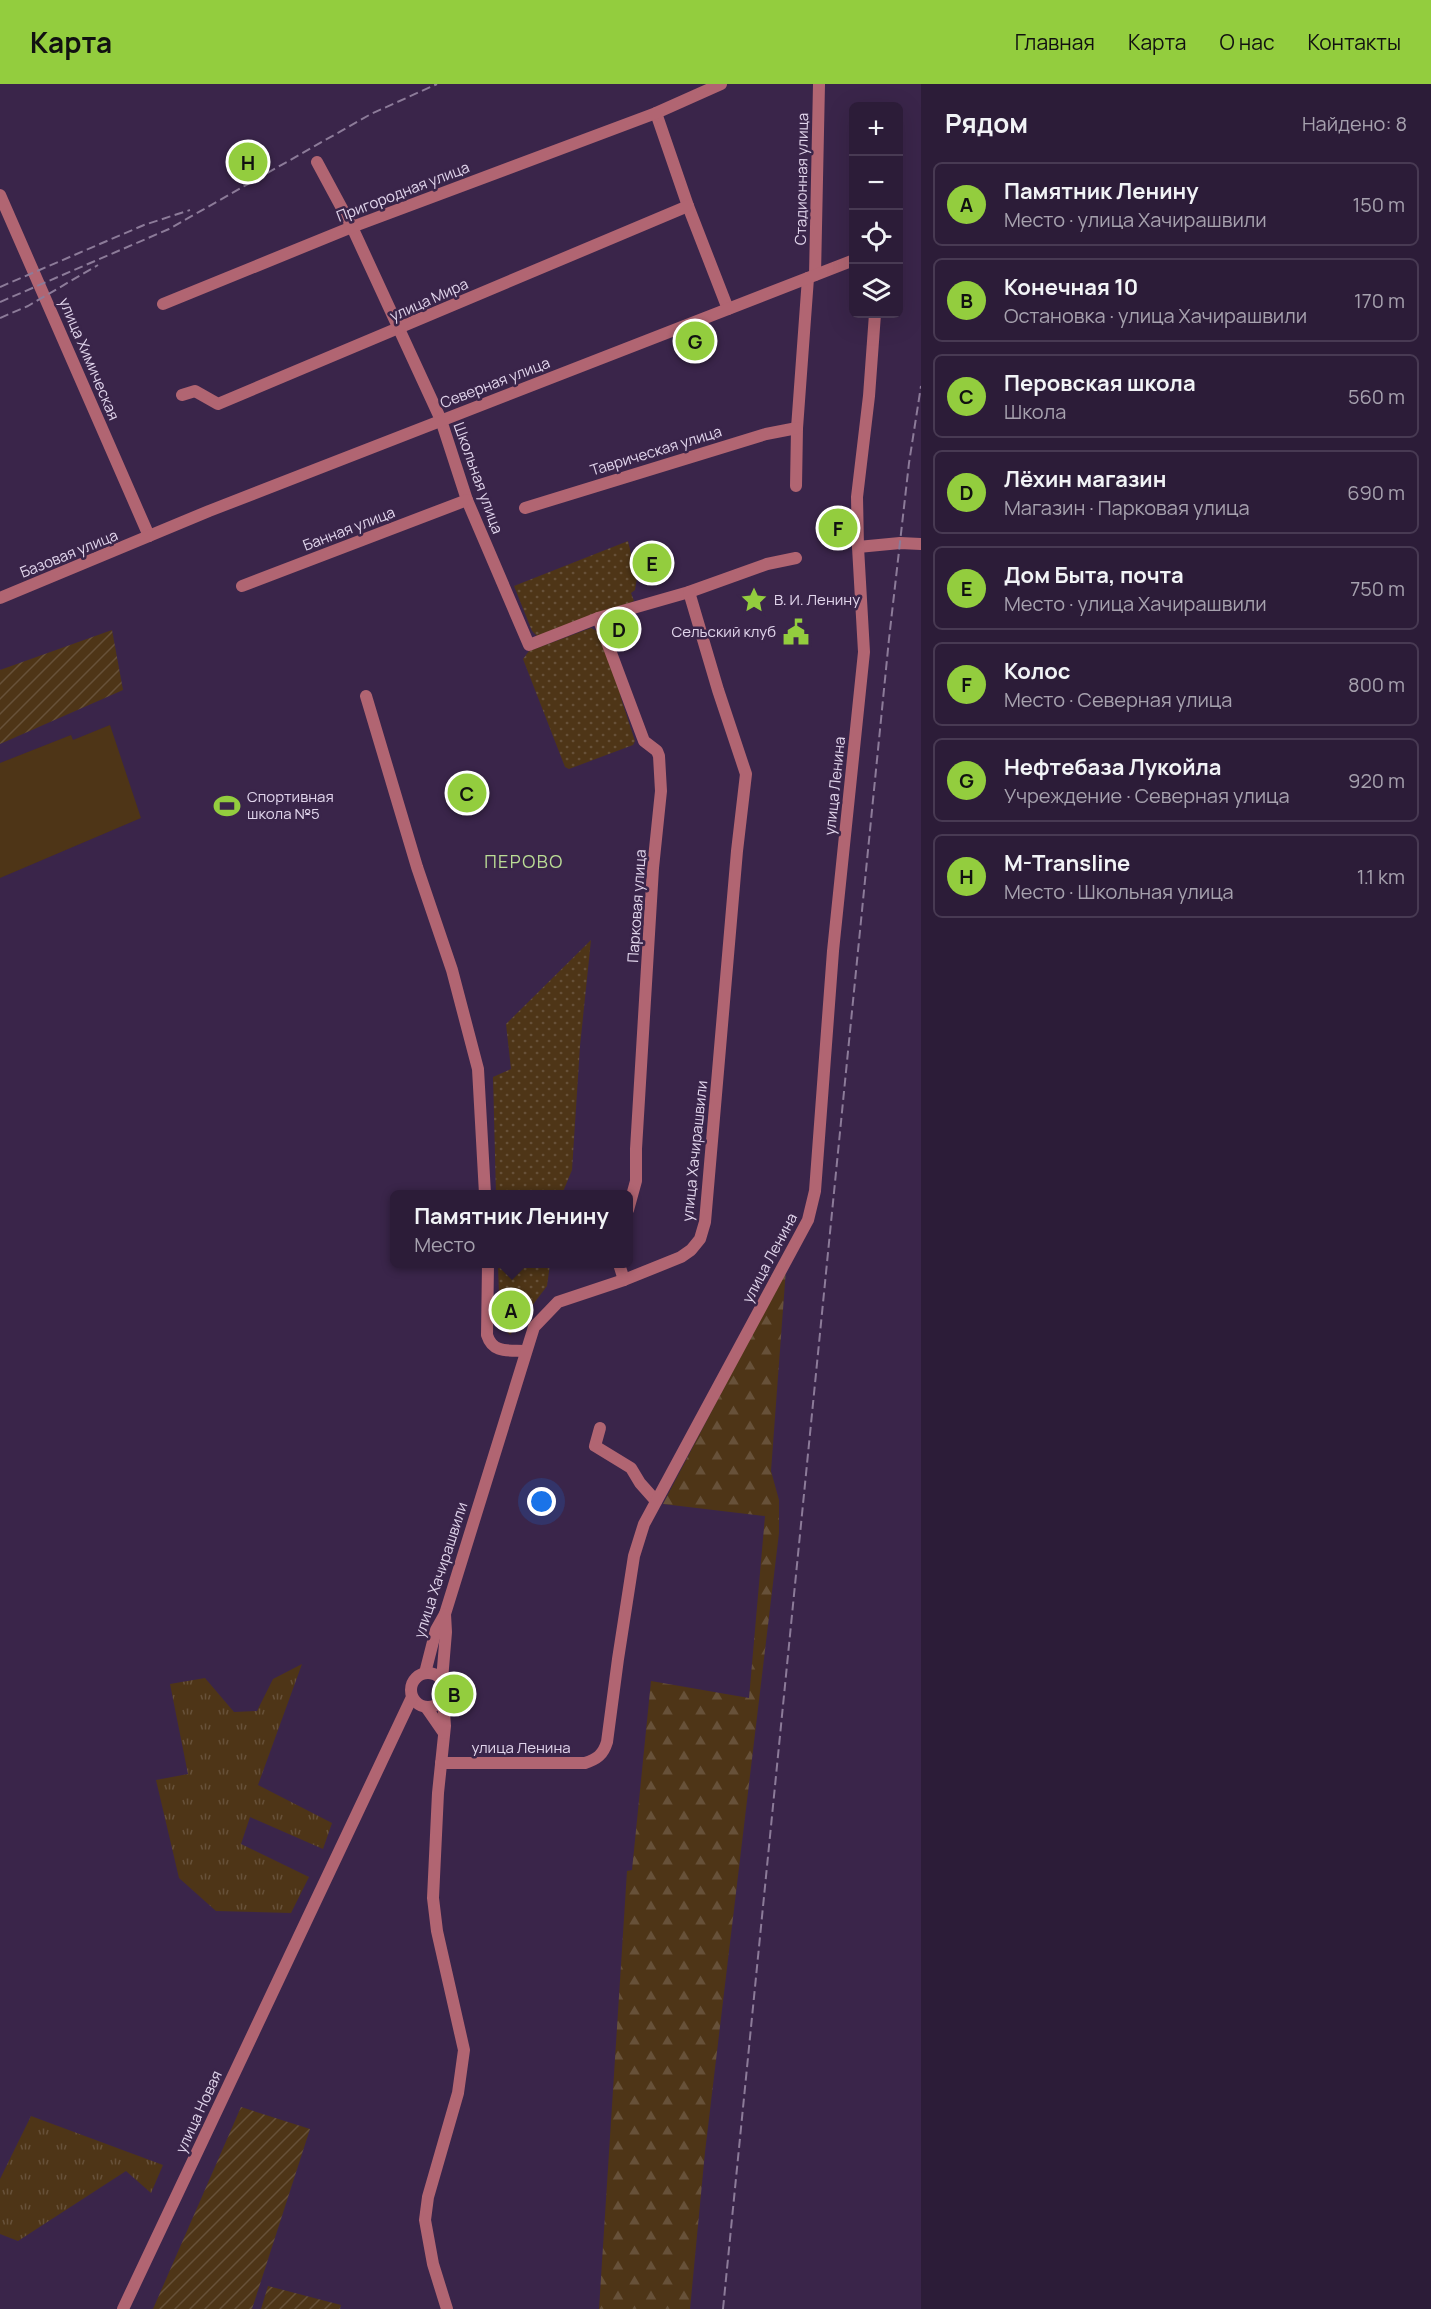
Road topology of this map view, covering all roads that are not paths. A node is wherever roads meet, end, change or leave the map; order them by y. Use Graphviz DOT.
graph roads {
  1 [pos="721,84"];
  2 [pos="819,84"];
  3 [pos="656,112"];
  4 [pos="317,162"];
  5 [pos="0,195"];
  6 [pos="688,206"];
  7 [pos="352,227"];
  8 [pos="849,262"];
  9 [pos="812,276"];
  10 [pos="163,304"];
  11 [pos="728,309"];
  12 [pos="875,318"];
  13 [pos="398,330"];
  14 [pos="182,395"];
  15 [pos="441,420"];
  16 [pos="797,428"];
  17 [pos="796,486"];
  18 [pos="467,500"];
  19 [pos="525,508"];
  20 [pos="149,536"];
  21 [pos="921,544"];
  22 [pos="858,547"];
  23 [pos="796,558"];
  24 [pos="242,586"];
  25 [pos="689,592"];
  26 [pos="0,598"];
  27 [pos="598,618"];
  28 [pos="366,696"];
  29 [pos="485,1190"];
  30 [pos="633,1192"];
  31 [pos="488,1268"];
  32 [pos="620,1268"];
  33 [pos="624,1280"];
  34 [pos="525,1351"];
  35 [pos="600,1428"];
  36 [pos="656,1501"];
  37 [pos="445,1614"];
  38 [pos="425,1673"];
  39 [pos="442,1680"];
  40 [pos="443,1699"];
  41 [pos="419,1703"];
  42 [pos="444,1733"];
  43 [pos="441,1763"];
  44 [pos="123,2309"];
  45 [pos="447,2309"];
  1 -- 3 [label="street"];
  2 -- 9 [label="street, Стадионная улица"];
  3 -- 6 [label="street"];
  3 -- 7 [label="street, Пригородная улица"];
  4 -- 7 [label="street, Школьная улица"];
  5 -- 20 [label="street, улица Химическая"];
  6 -- 11 [label="street"];
  6 -- 13 [label="street, улица Мира"];
  7 -- 10 [label="street, Пригородная улица"];
  7 -- 13 [label="street, Школьная улица"];
  8 -- 9 [label="street, Северная улица"];
  9 -- 11 [label="street, Северная улица"];
  9 -- 16 [label="street, Стадионная улица"];
  11 -- 15 [label="street, Северная улица"];
  12 -- 22 [label="street"];
  13 -- 14 [label="street, улица Мира"];
  13 -- 15 [label="street, Школьная улица"];
  15 -- 18 [label="street, Школьная улица"];
  15 -- 20 [label="street, Северная улица"];
  16 -- 17 [label="street, Стадионная улица"];
  16 -- 19 [label="street, Таврическая улица"];
  18 -- 24 [label="street, Банная улица"];
  18 -- 27 [label="street, Школьная улица"];
  20 -- 26 [label="street, Базовая улица"];
  21 -- 22 [label="street"];
  22 -- 36 [label="street, улица Ленина"];
  23 -- 25 [label="street"];
  25 -- 27 [label="street"];
  25 -- 33 [label="street, улица Хачирашвили"];
  27 -- 30 [label="street, Парковая улица"];
  28 -- 29 [label="street"];
  31 -- 34 [label="street"];
  32 -- 33 [label="street"];
  33 -- 34 [label="street, улица Хачирашвили"];
  34 -- 37 [label="street, улица Хачирашвили"];
  35 -- 36 [label="street"];
  36 -- 43 [label="street, улица Ленина"];
  37 -- 38 [label="street, улица Хачирашвили"];
  37 -- 39 [label="street"];
  38 -- 39 [label="street"];
  38 -- 41 [label="street"];
  39 -- 40 [label="street"];
  40 -- 41 [label="street"];
  40 -- 42 [label="street"];
  41 -- 42 [label="street"];
  41 -- 44 [label="street, улица Новая"];
  42 -- 43 [label="street"];
  43 -- 45 [label="street"];
}
